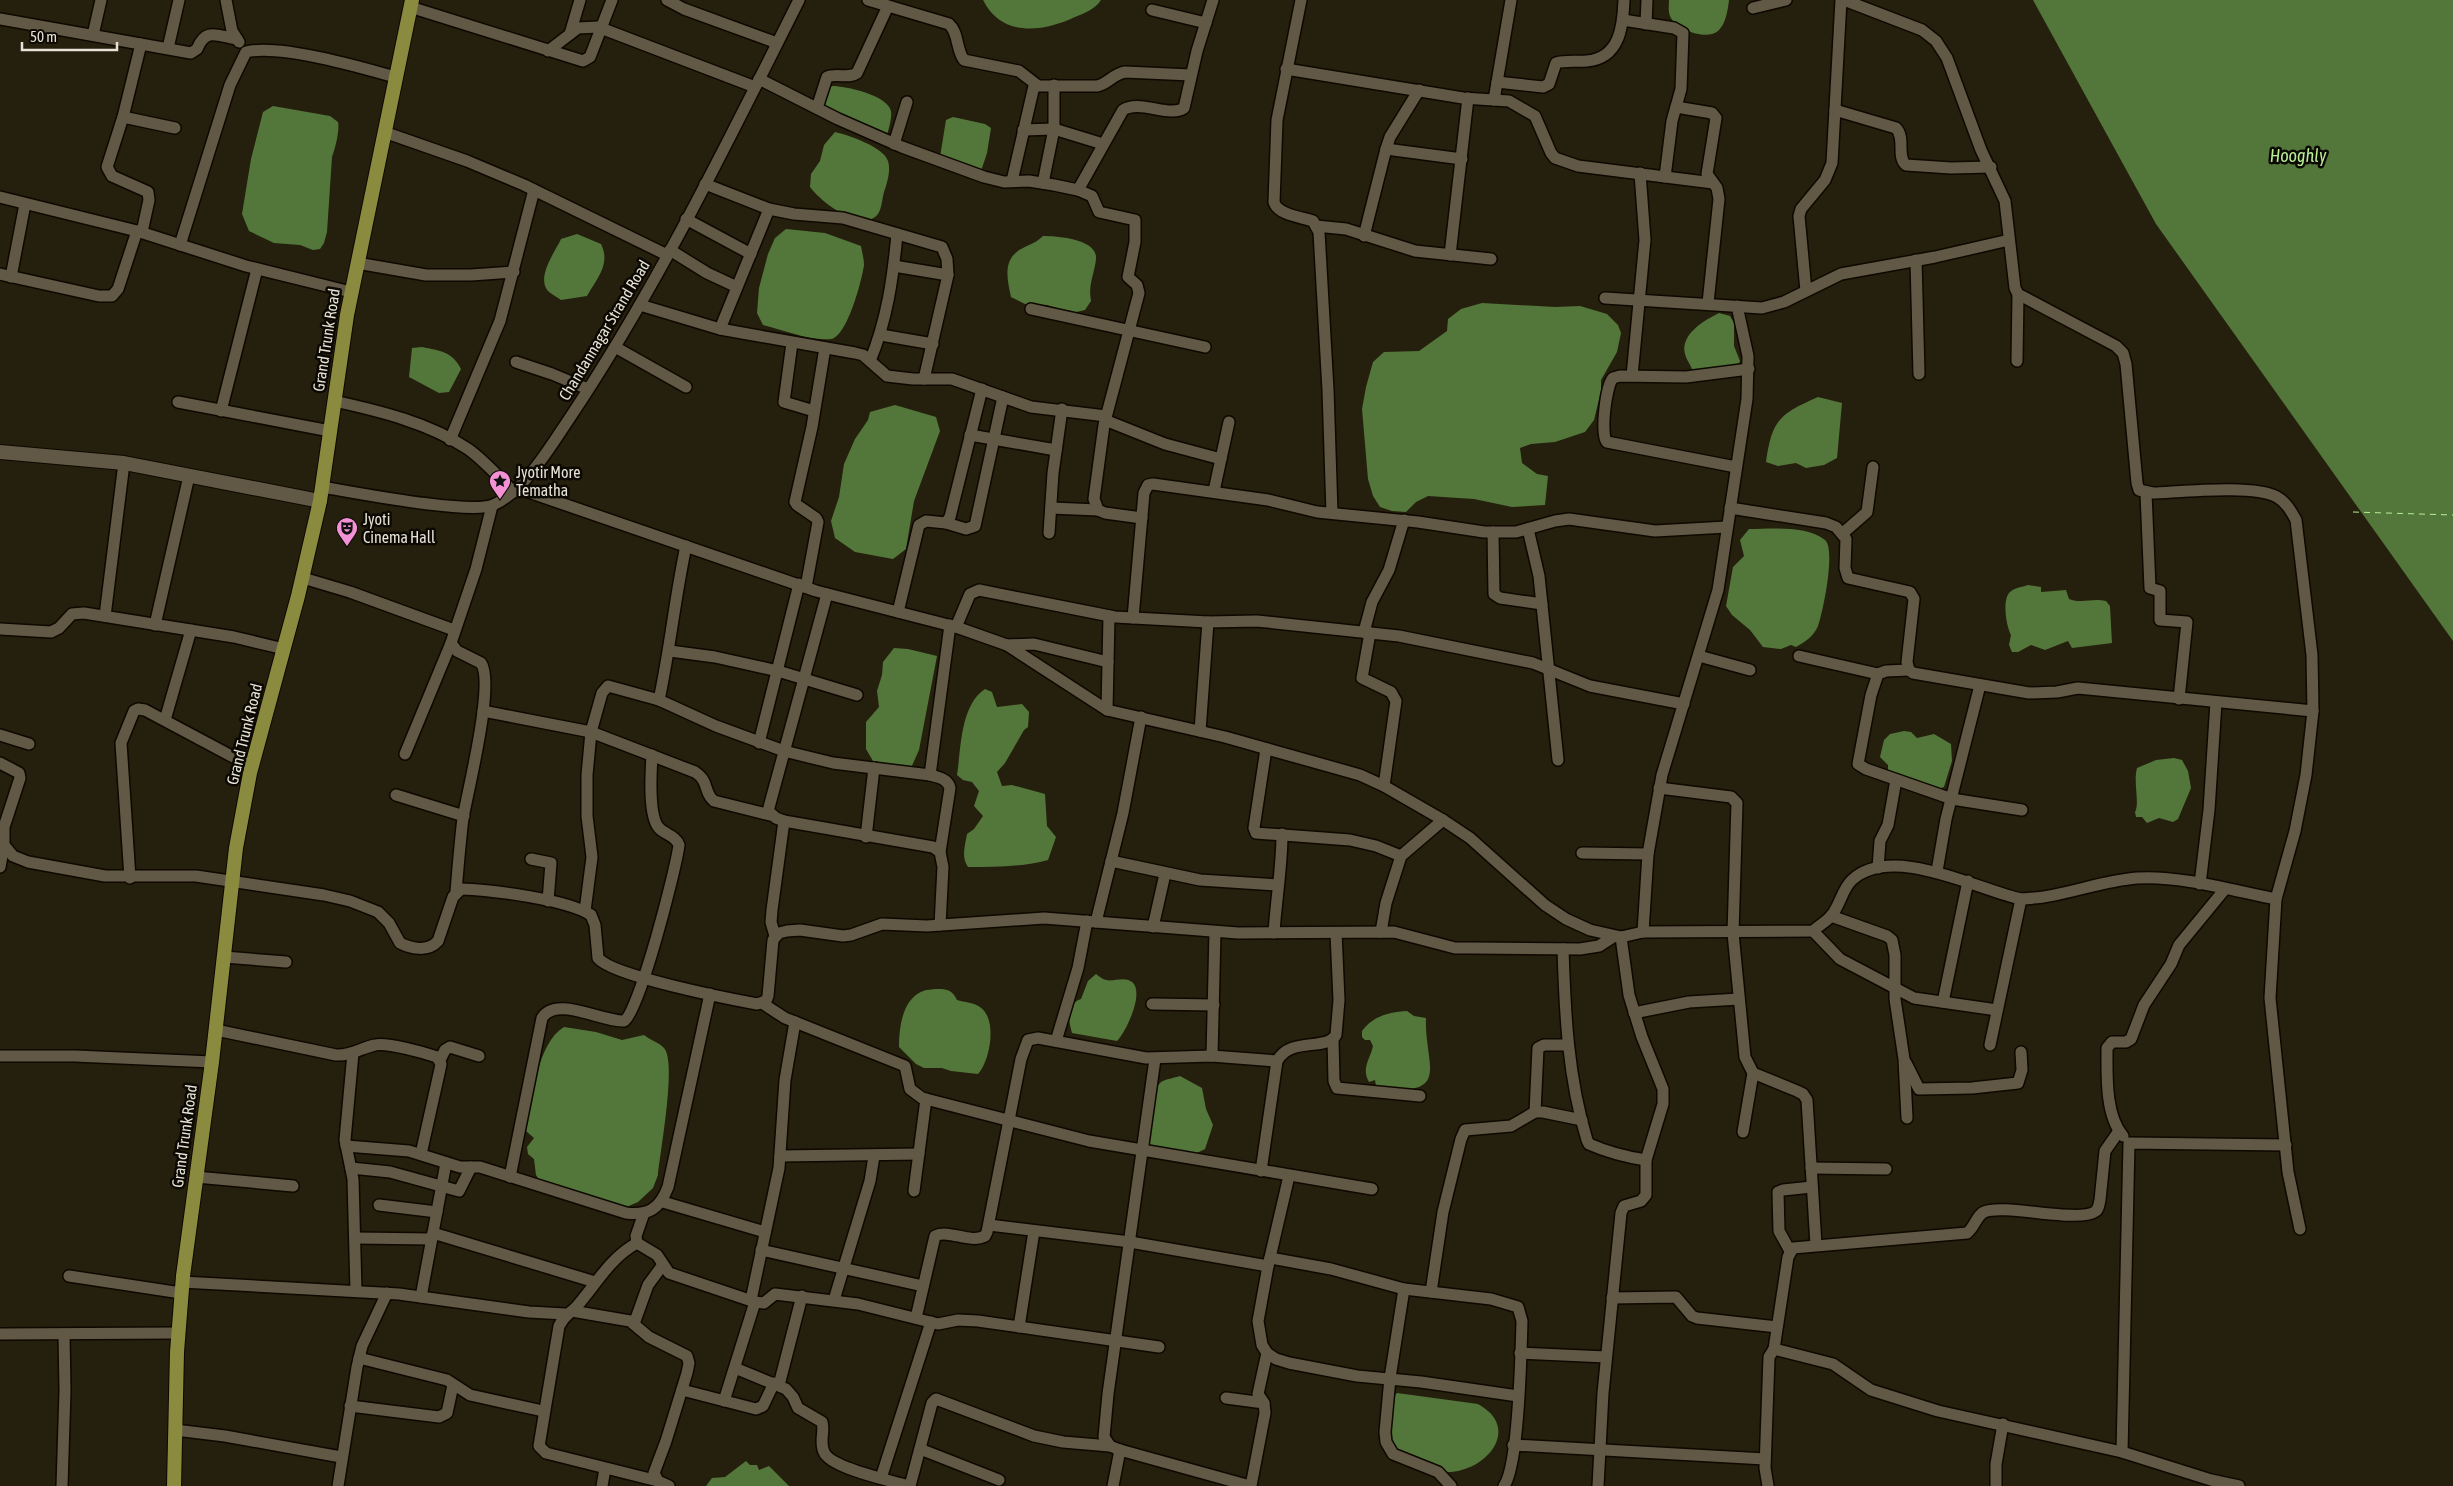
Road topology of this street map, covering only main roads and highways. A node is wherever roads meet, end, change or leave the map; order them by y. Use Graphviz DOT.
graph roads {
  1 [pos="411,3"];
  2 [pos="174,1486"];
  1 -- 2 [label="main road, Grand Trunk Road"];
}
